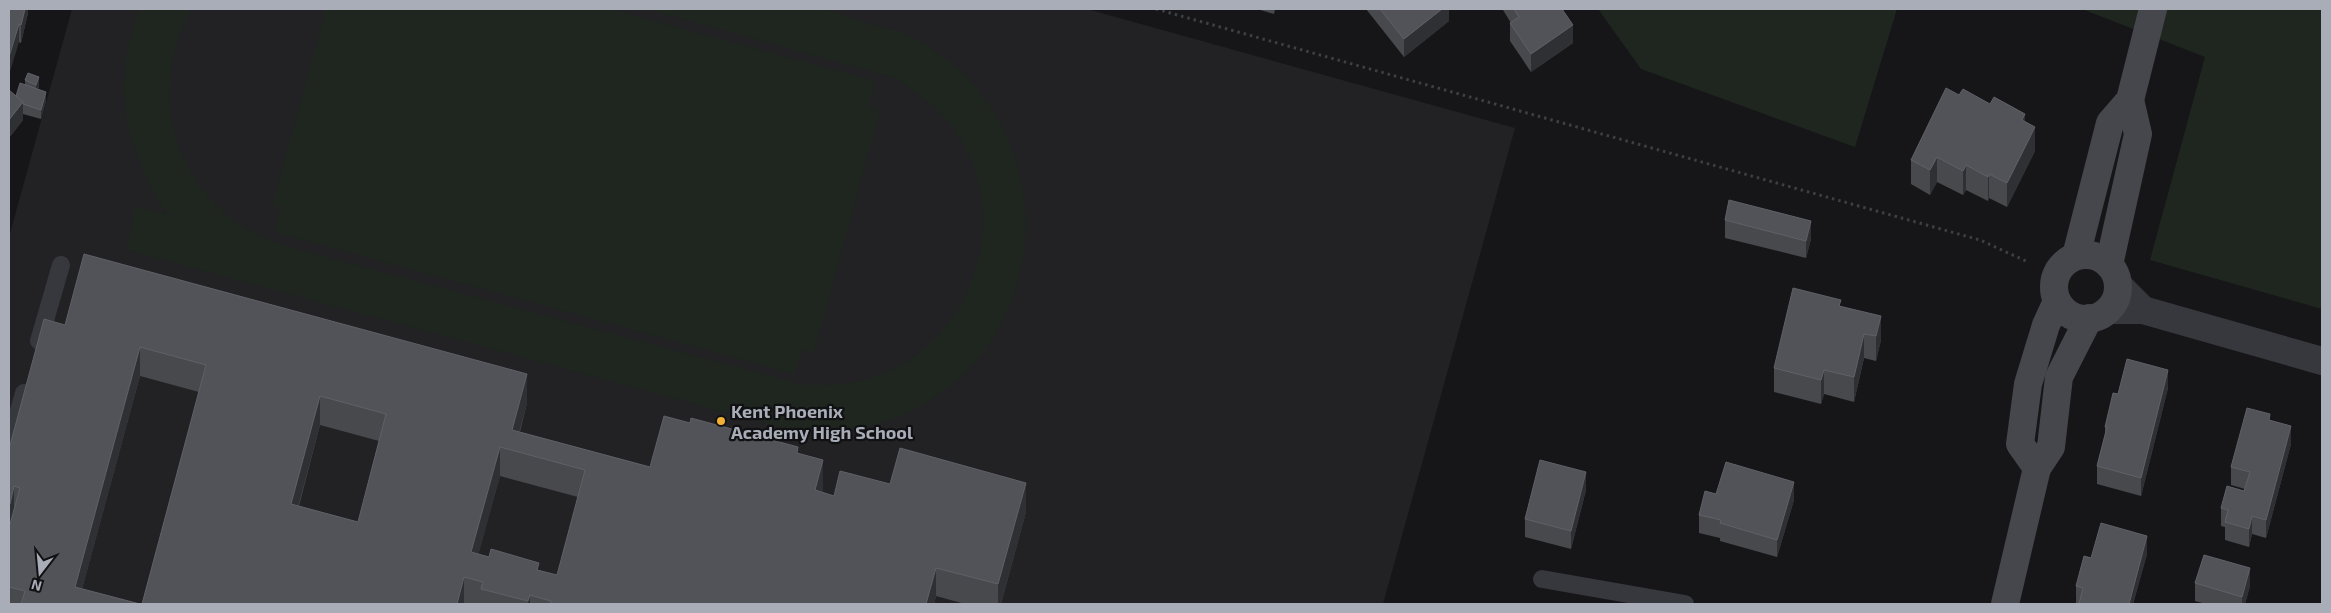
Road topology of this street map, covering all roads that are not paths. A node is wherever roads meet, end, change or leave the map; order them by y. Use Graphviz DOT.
graph roads {
  1 [pos="2153,9"];
  2 [pos="2130,100"];
  3 [pos="2076,256"];
  4 [pos="60,265"];
  5 [pos="2113,275"];
  6 [pos="2057,301"];
  7 [pos="2143,310"];
  8 [pos="2098,314"];
  9 [pos="33,361"];
  10 [pos="2322,361"];
  11 [pos="28,380"];
  12 [pos="9,447"];
  13 [pos="2037,468"];
  14 [pos="1542,579"];
  15 [pos="1685,604"];
  16 [pos="2005,604"];
  1 -- 2 [label="street"];
  2 -- 3 [label="street"];
  2 -- 5 [label="street"];
  3 -- 5 [label="street"];
  3 -- 6 [label="street"];
  4 -- 9 [label="lane"];
  5 -- 7 [label="street"];
  5 -- 8 [label="street"];
  6 -- 8 [label="street"];
  6 -- 13 [label="street"];
  7 -- 8 [label="street"];
  7 -- 10 [label="street"];
  8 -- 13 [label="street"];
  11 -- 12 [label="lane"];
  13 -- 16 [label="street"];
  14 -- 15 [label="lane"];
}
